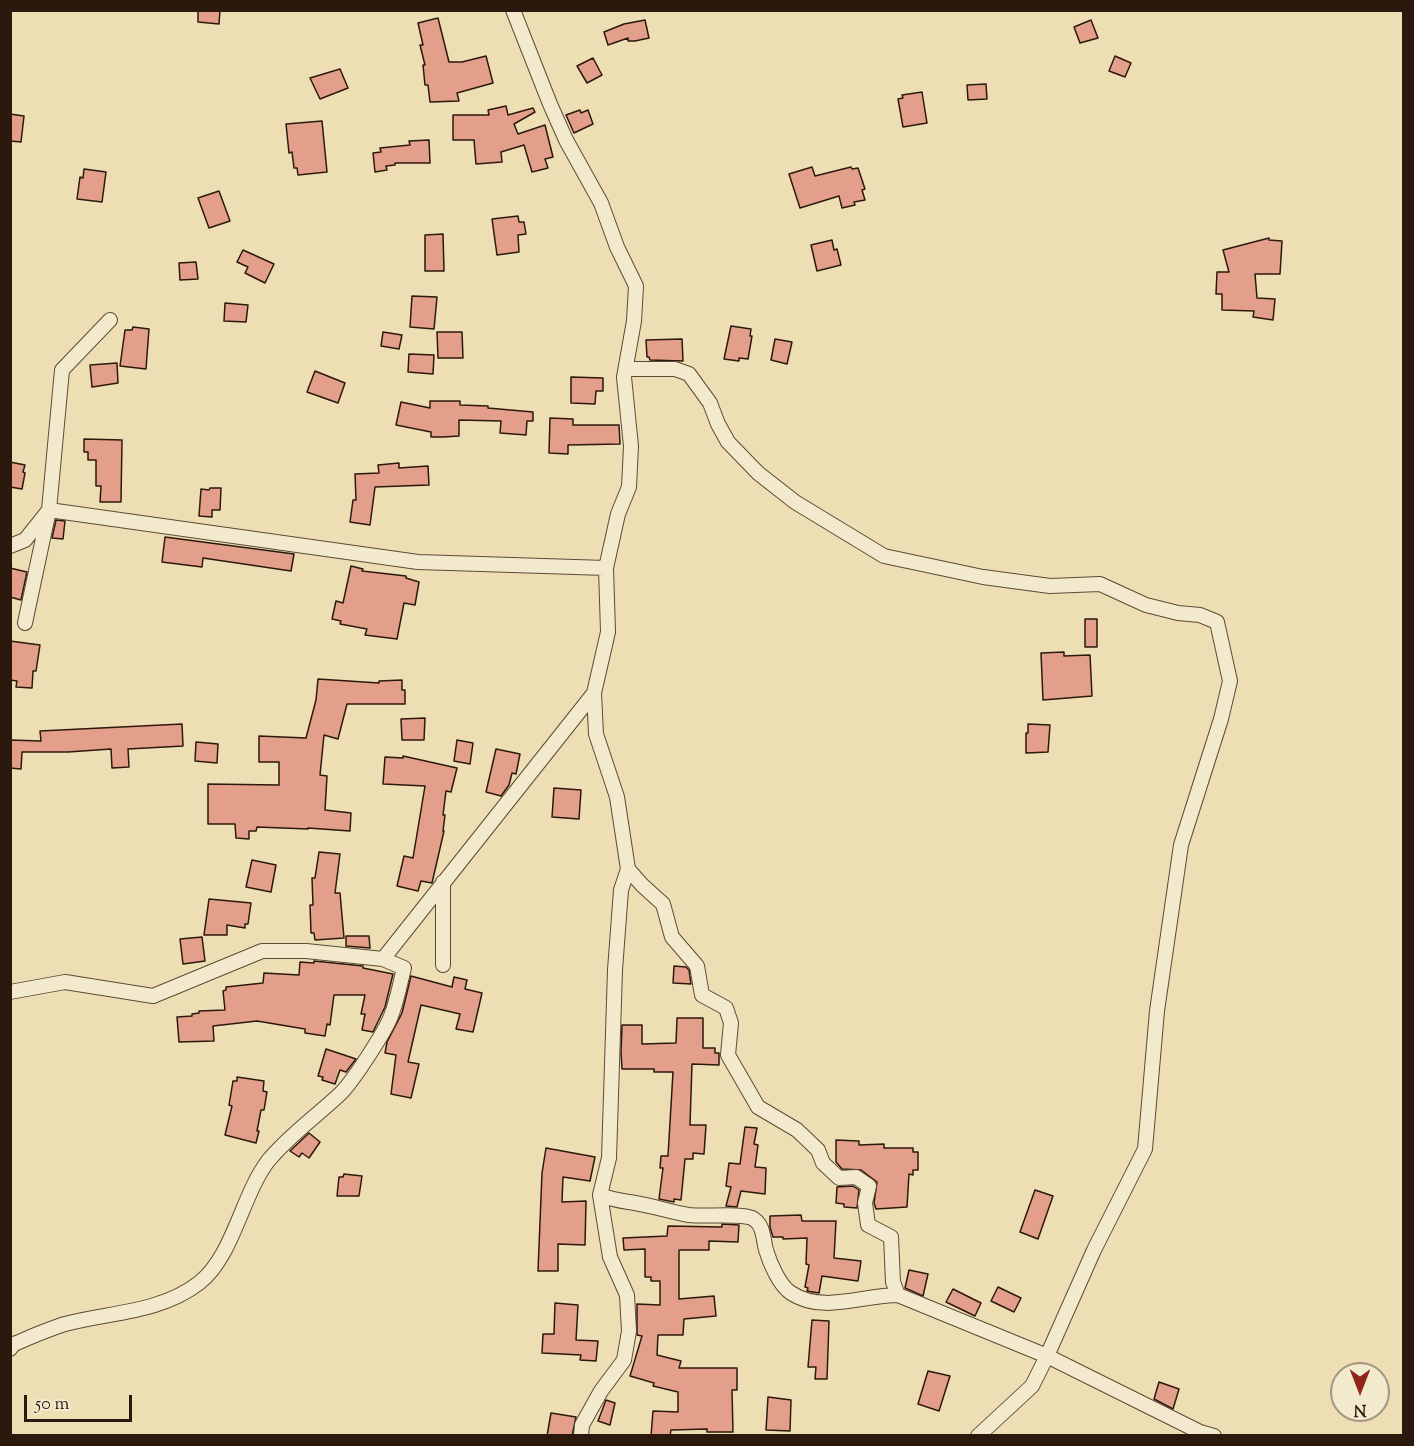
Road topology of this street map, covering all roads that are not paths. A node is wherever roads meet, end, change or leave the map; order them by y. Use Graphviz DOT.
graph roads {
  1 [pos="513,10"];
  2 [pos="110,320"];
  3 [pos="626,369"];
  4 [pos="49,510"];
  5 [pos="10,546"];
  6 [pos="606,568"];
  7 [pos="26,623"];
  8 [pos="594,693"];
  9 [pos="628,869"];
  10 [pos="443,882"];
  11 [pos="383,959"];
  12 [pos="443,965"];
  13 [pos="10,992"];
  14 [pos="600,1196"];
  15 [pos="897,1295"];
  16 [pos="10,1348"];
  17 [pos="1047,1356"];
  18 [pos="581,1436"];
  19 [pos="978,1436"];
  20 [pos="1214,1436"];
  1 -- 3 [label="street"];
  2 -- 4 [label="street"];
  3 -- 6 [label="street"];
  3 -- 17 [label="street"];
  4 -- 5 [label="street"];
  4 -- 6 [label="street"];
  4 -- 7 [label="street"];
  6 -- 8 [label="street"];
  8 -- 9 [label="street"];
  8 -- 10 [label="street"];
  9 -- 14 [label="street"];
  9 -- 15 [label="street"];
  10 -- 11 [label="street"];
  10 -- 12 [label="street"];
  11 -- 13 [label="street"];
  11 -- 16 [label="street"];
  14 -- 15 [label="street"];
  14 -- 18 [label="street"];
  15 -- 17 [label="street"];
  17 -- 19 [label="street"];
  17 -- 20 [label="street"];
}
